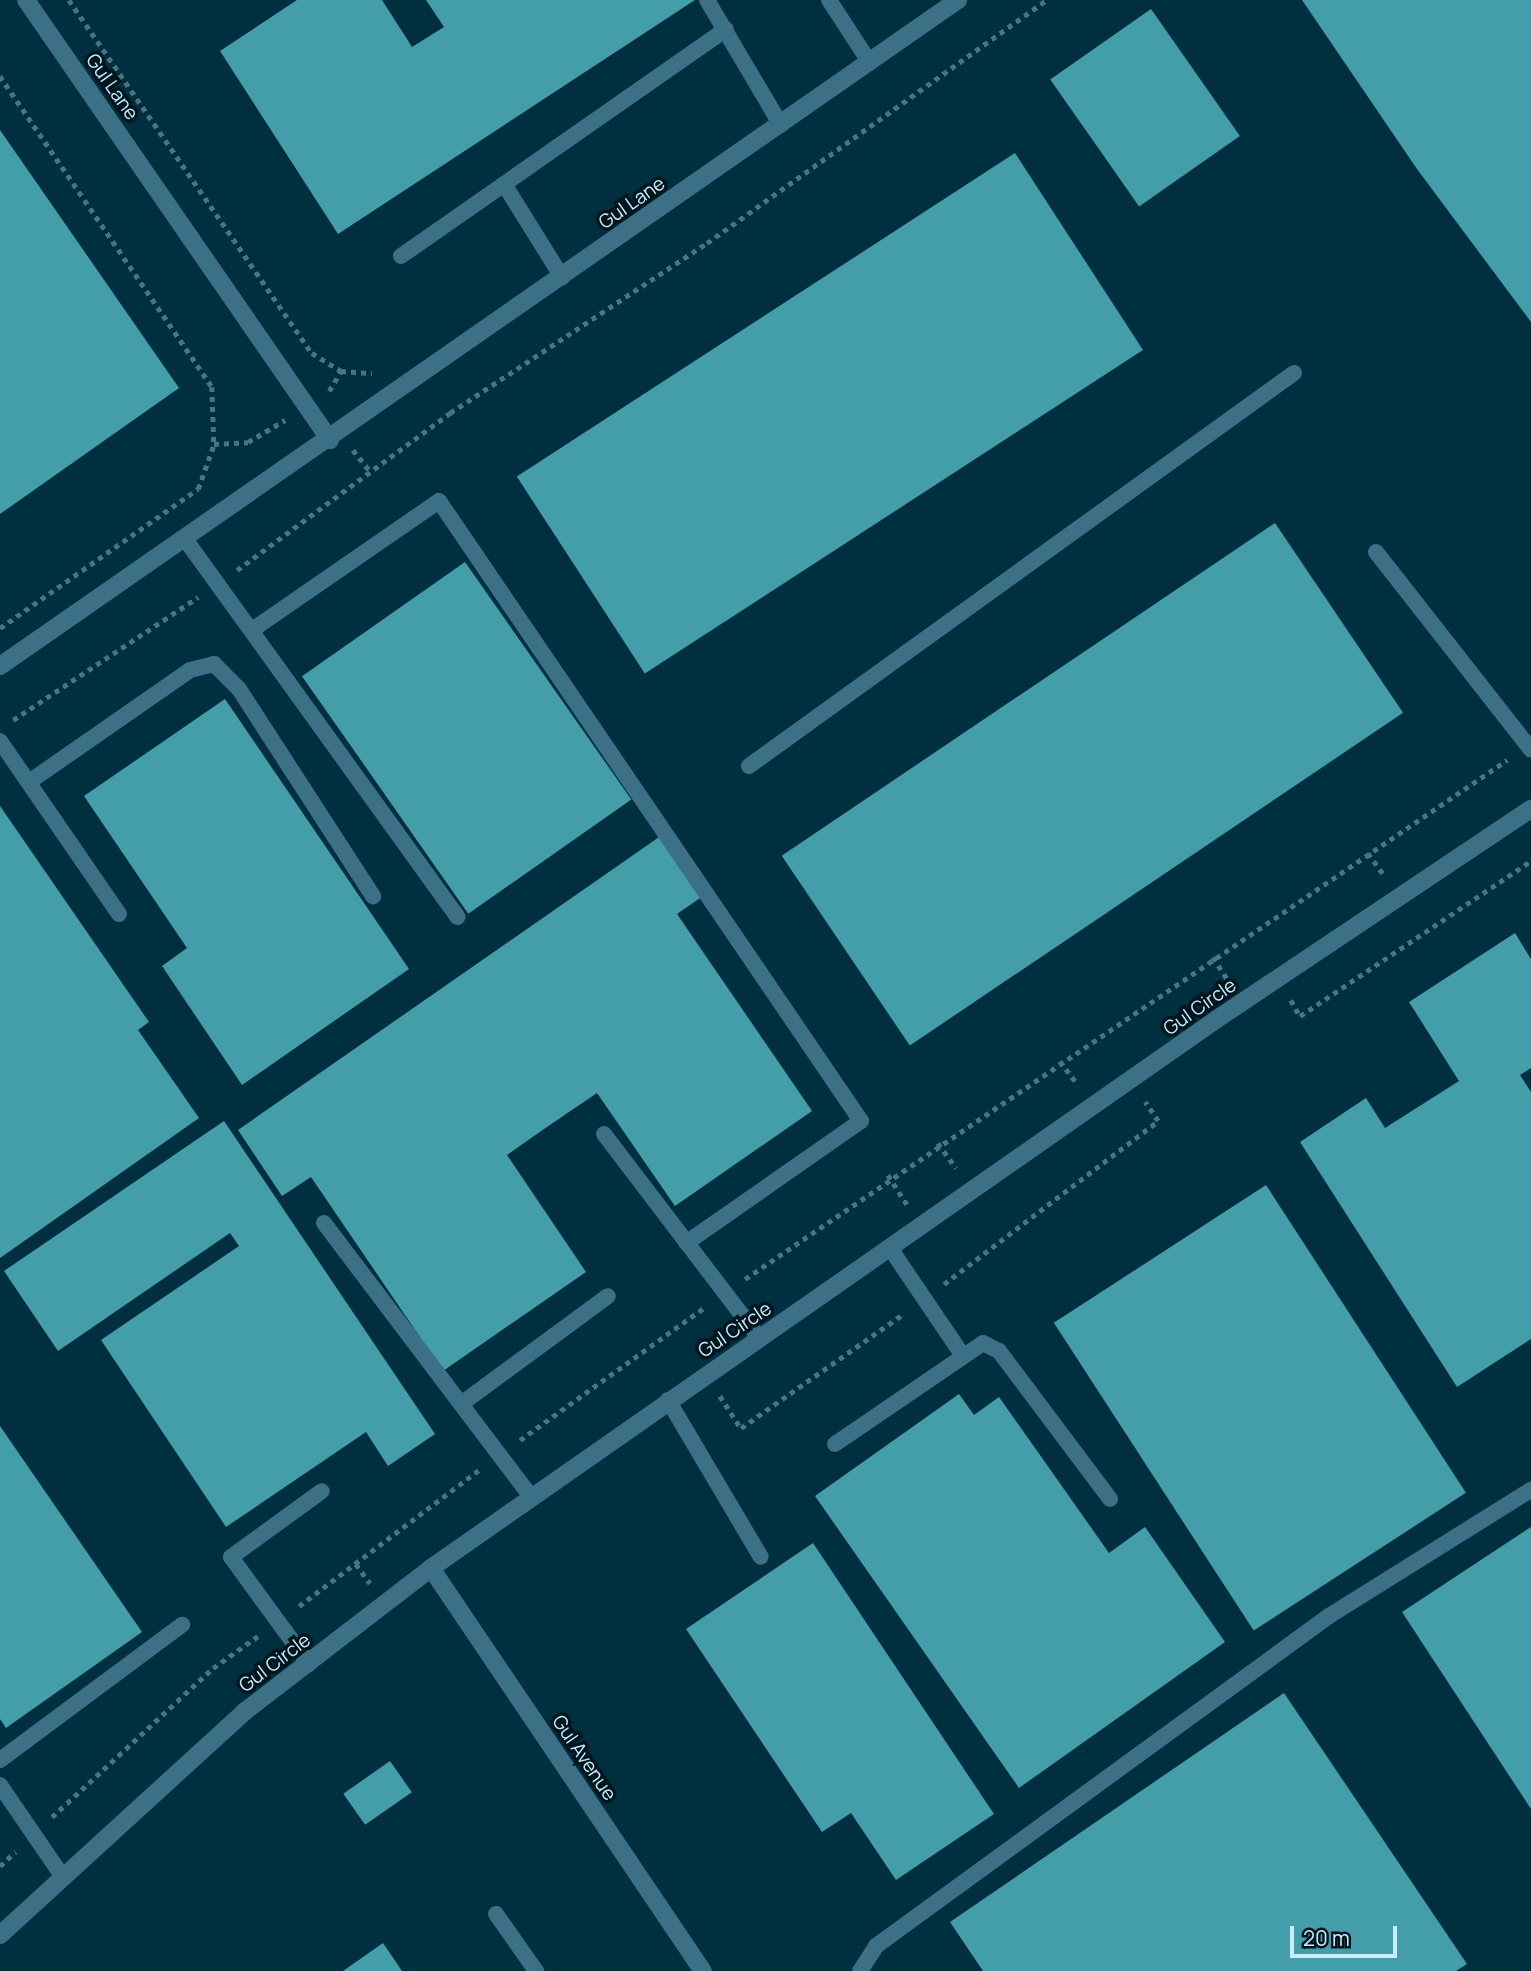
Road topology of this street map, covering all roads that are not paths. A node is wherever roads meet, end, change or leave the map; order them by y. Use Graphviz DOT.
graph roads {
  1 [pos="26,0"];
  2 [pos="707,0"];
  3 [pos="829,0"];
  4 [pos="958,0"];
  5 [pos="726,29"];
  6 [pos="870,62"];
  7 [pos="781,125"];
  8 [pos="503,184"];
  9 [pos="401,256"];
  10 [pos="562,277"];
  11 [pos="1294,373"];
  12 [pos="330,440"];
  13 [pos="184,539"];
  14 [pos="1376,552"];
  15 [pos="253,630"];
  16 [pos="0,666"];
  17 [pos="0,741"];
  18 [pos="1529,748"];
  19 [pos="749,766"];
  20 [pos="29,782"];
  21 [pos="1531,809"];
  22 [pos="373,896"];
  23 [pos="119,914"];
  24 [pos="458,918"];
  25 [pos="604,1134"];
  26 [pos="324,1223"];
  27 [pos="686,1243"];
  28 [pos="890,1248"];
  29 [pos="608,1296"];
  30 [pos="760,1339"];
  31 [pos="961,1353"];
  32 [pos="668,1400"];
  33 [pos="461,1404"];
  34 [pos="835,1444"];
  35 [pos="1531,1490"];
  36 [pos="322,1491"];
  37 [pos="532,1498"];
  38 [pos="1110,1499"];
  39 [pos="761,1558"];
  40 [pos="431,1568"];
  41 [pos="182,1625"];
  42 [pos="309,1664"];
  43 [pos="0,1760"];
  44 [pos="0,1785"];
  45 [pos="63,1877"];
  46 [pos="496,1914"];
  47 [pos="0,1935"];
  48 [pos="536,1971"];
  49 [pos="703,1971"];
  50 [pos="860,1971"];
  1 -- 12 [label="street, Gul Lane"];
  2 -- 5 [label="lane"];
  3 -- 6 [label="lane"];
  4 -- 6 [label="street, Gul Lane"];
  5 -- 7 [label="lane"];
  5 -- 8 [label="lane"];
  6 -- 7 [label="street, Gul Lane"];
  7 -- 10 [label="street, Gul Lane"];
  8 -- 9 [label="lane"];
  8 -- 10 [label="lane"];
  10 -- 12 [label="street, Gul Lane"];
  11 -- 19 [label="lane"];
  12 -- 13 [label="street, Gul Lane"];
  13 -- 15 [label="lane"];
  13 -- 16 [label="street, Gul Lane"];
  14 -- 18 [label="lane"];
  15 -- 24 [label="lane"];
  15 -- 27 [label="lane"];
  17 -- 20 [label="lane"];
  20 -- 22 [label="lane"];
  20 -- 23 [label="lane"];
  21 -- 28 [label="street, Gul Circle"];
  25 -- 27 [label="lane"];
  26 -- 33 [label="lane"];
  27 -- 30 [label="lane"];
  28 -- 30 [label="street, Gul Circle"];
  28 -- 31 [label="lane"];
  29 -- 33 [label="lane"];
  30 -- 32 [label="street, Gul Circle"];
  31 -- 34 [label="lane"];
  31 -- 38 [label="lane"];
  32 -- 37 [label="street, Gul Circle"];
  32 -- 39 [label="lane"];
  33 -- 37 [label="lane"];
  35 -- 50 [label="lane"];
  36 -- 42 [label="lane"];
  37 -- 40 [label="street, Gul Circle"];
  40 -- 42 [label="street, Gul Circle"];
  40 -- 49 [label="street, Gul Avenue"];
  41 -- 43 [label="lane"];
  42 -- 45 [label="street, Gul Circle"];
  44 -- 45 [label="lane"];
  45 -- 47 [label="street, Gul Circle"];
  46 -- 48 [label="lane"];
}
